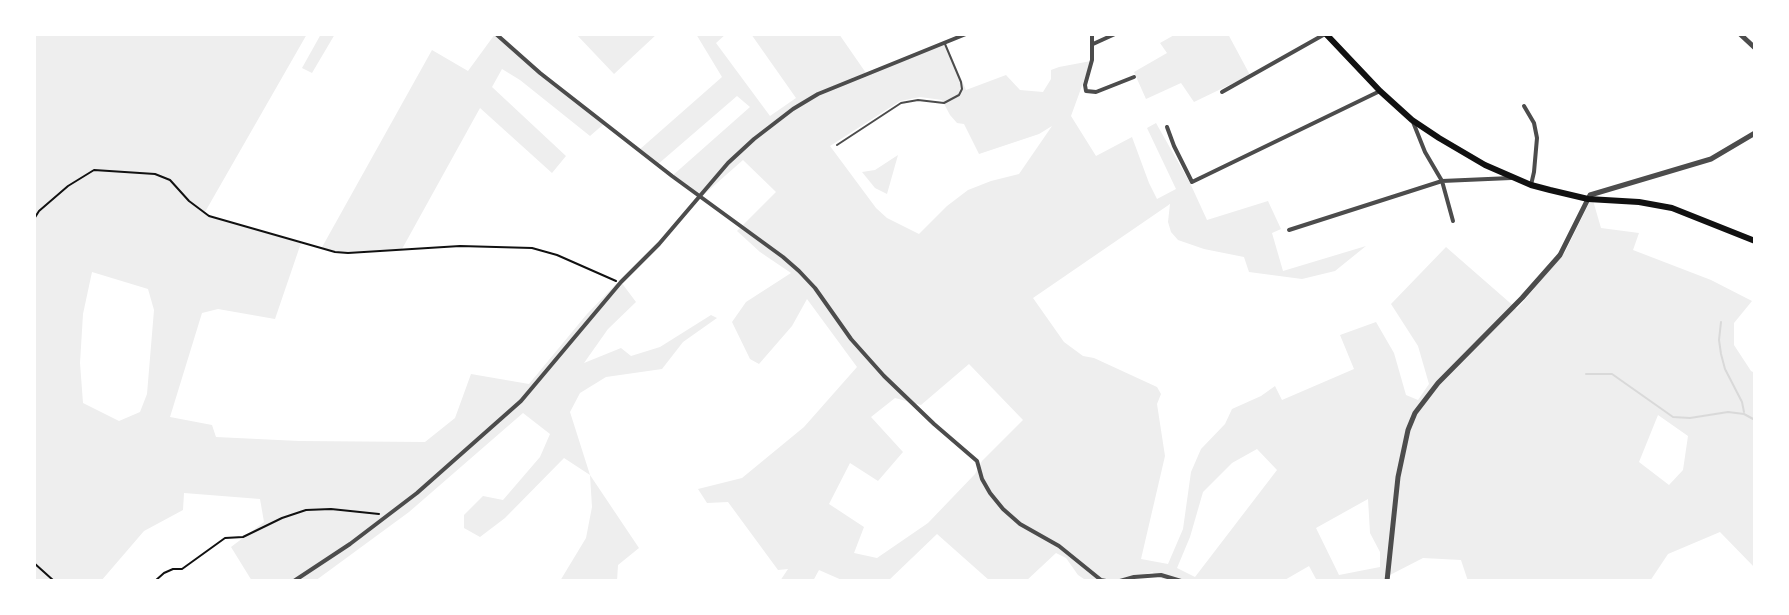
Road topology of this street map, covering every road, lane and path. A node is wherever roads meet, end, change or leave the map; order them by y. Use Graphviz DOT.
graph roads {
  1 [pos="496,34"];
  2 [pos="966,34"];
  3 [pos="1092,34"];
  4 [pos="1115,34"];
  5 [pos="1326,34"];
  6 [pos="1740,34"];
  7 [pos="944,43"];
  8 [pos="1093,44"];
  9 [pos="1755,48"];
  10 [pos="1134,77"];
  11 [pos="1380,91"];
  12 [pos="1222,92"];
  13 [pos="1524,106"];
  14 [pos="1412,120"];
  15 [pos="1167,127"];
  16 [pos="1755,133"];
  17 [pos="837,145"];
  18 [pos="1514,178"];
  19 [pos="1442,181"];
  20 [pos="1531,185"];
  21 [pos="700,198"];
  22 [pos="1588,199"];
  23 [pos="34,219"];
  24 [pos="1453,221"];
  25 [pos="1289,230"];
  26 [pos="1755,241"];
  27 [pos="621,282"];
  28 [pos="388,515"];
  29 [pos="34,563"];
  30 [pos="54,581"];
  31 [pos="155,581"];
  32 [pos="294,581"];
  33 [pos="1106,581"];
  34 [pos="1120,581"];
  35 [pos="1181,581"];
  36 [pos="1387,581"];
  1 -- 21 [label="street"];
  2 -- 7 [label="street"];
  3 -- 8 [label="street"];
  4 -- 8 [label="street"];
  5 -- 11 [label="main road"];
  5 -- 12 [label="street"];
  6 -- 9 [label="street"];
  7 -- 17 [label="lane"];
  7 -- 21 [label="street"];
  8 -- 10 [label="street"];
  11 -- 14 [label="main road"];
  11 -- 15 [label="street"];
  13 -- 20 [label="street"];
  14 -- 18 [label="main road"];
  14 -- 19 [label="street"];
  16 -- 22 [label="street"];
  18 -- 19 [label="street"];
  18 -- 20 [label="main road"];
  19 -- 24 [label="street"];
  19 -- 25 [label="street"];
  20 -- 22 [label="main road"];
  21 -- 27 [label="street"];
  21 -- 33 [label="street"];
  22 -- 26 [label="main road"];
  22 -- 36 [label="street"];
  23 -- 27 [label="path"];
  27 -- 28 [label="street"];
  28 -- 31 [label="path"];
  28 -- 32 [label="street"];
  29 -- 30 [label="path"];
  34 -- 35 [label="street"];
}
